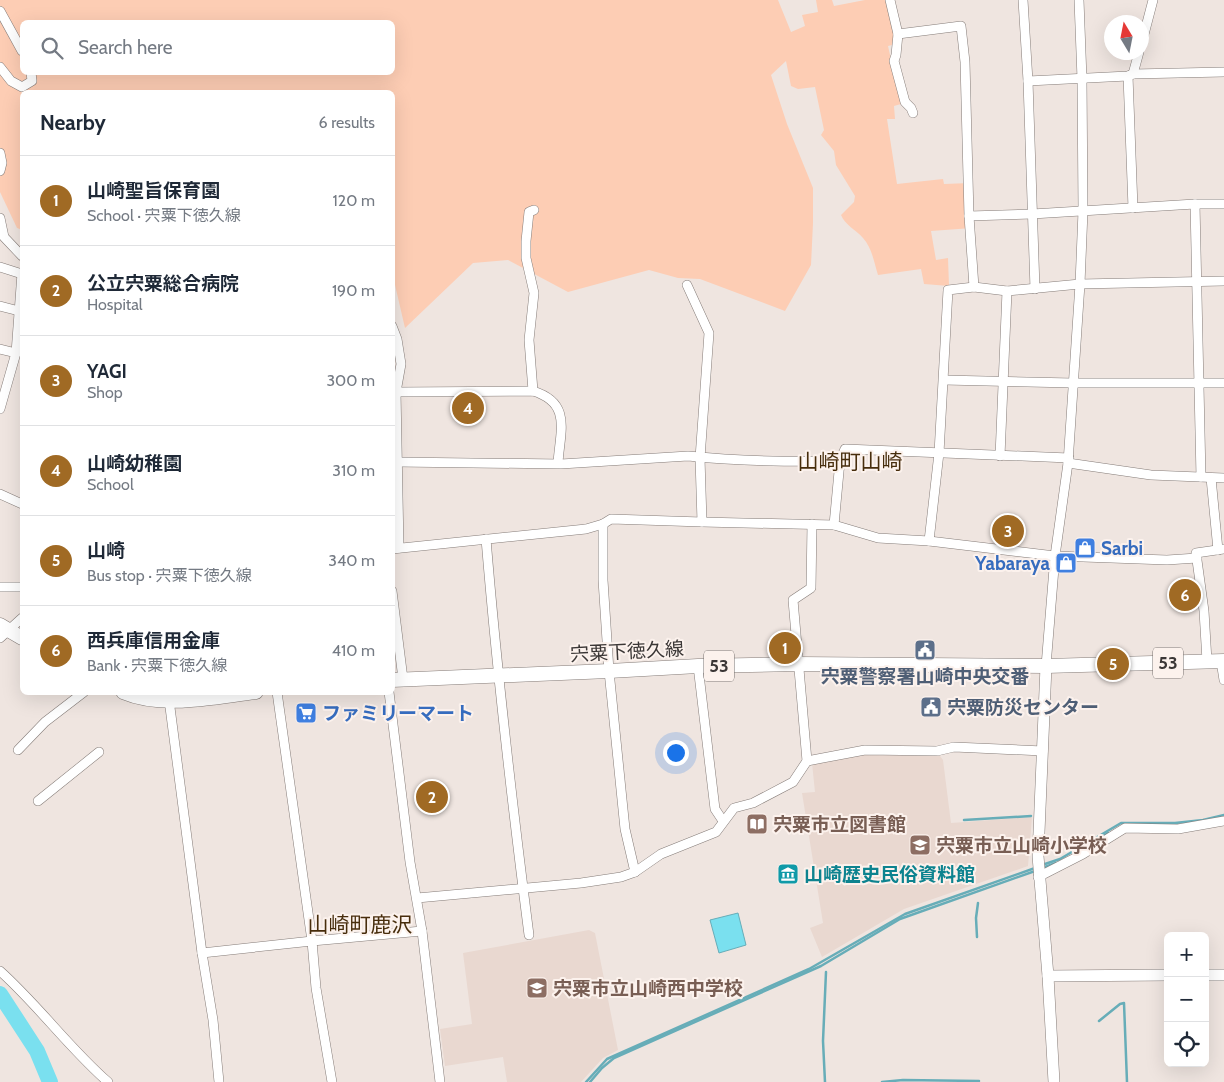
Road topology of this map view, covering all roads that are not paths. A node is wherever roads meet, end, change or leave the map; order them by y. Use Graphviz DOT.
graph roads {
  1 [pos="890,0"];
  2 [pos="1024,0"];
  3 [pos="1079,0"];
  4 [pos="1153,0"];
  5 [pos="0,11"];
  6 [pos="1149,15"];
  7 [pos="898,34"];
  8 [pos="20,48"];
  9 [pos="1136,60"];
  10 [pos="0,67"];
  11 [pos="1224,72"];
  12 [pos="31,75"];
  13 [pos="1130,75"];
  14 [pos="1082,79"];
  15 [pos="1028,81"];
  16 [pos="912,113"];
  17 [pos="0,153"];
  18 [pos="0,171"];
  19 [pos="1195,204"];
  20 [pos="1224,204"];
  21 [pos="1133,208"];
  22 [pos="534,210"];
  23 [pos="1083,211"];
  24 [pos="1032,214"];
  25 [pos="969,216"];
  26 [pos="0,218"];
  27 [pos="20,254"];
  28 [pos="0,267"];
  29 [pos="20,273"];
  30 [pos="1224,281"];
  31 [pos="1197,282"];
  32 [pos="1080,284"];
  33 [pos="687,285"];
  34 [pos="974,287"];
  35 [pos="1035,289"];
  36 [pos="1007,291"];
  37 [pos="20,299"];
  38 [pos="0,306"];
  39 [pos="19,311"];
  40 [pos="395,334"];
  41 [pos="0,349"];
  42 [pos="18,357"];
  43 [pos="944,380"];
  44 [pos="1003,382"];
  45 [pos="1224,382"];
  46 [pos="1073,383"];
  47 [pos="1200,383"];
  48 [pos="533,391"];
  49 [pos="396,392"];
  50 [pos="395,402"];
  51 [pos="0,409"];
  52 [pos="395,428"];
  53 [pos="939,453"];
  54 [pos="1000,456"];
  55 [pos="700,458"];
  56 [pos="840,460"];
  57 [pos="1068,460"];
  58 [pos="397,462"];
  59 [pos="558,464"];
  60 [pos="1206,478"];
  61 [pos="1224,478"];
  62 [pos="0,494"];
  63 [pos="20,503"];
  64 [pos="702,522"];
  65 [pos="603,524"];
  66 [pos="812,524"];
  67 [pos="834,524"];
  68 [pos="486,539"];
  69 [pos="929,541"];
  70 [pos="396,549"];
  71 [pos="1221,549"];
  72 [pos="1055,556"];
  73 [pos="1197,558"];
  74 [pos="20,587"];
  75 [pos="0,588"];
  76 [pos="20,619"];
  77 [pos="3,631"];
  78 [pos="395,635"];
  79 [pos="20,637"];
  80 [pos="1217,661"];
  81 [pos="798,664"];
  82 [pos="698,666"];
  83 [pos="1046,666"];
  84 [pos="609,672"];
  85 [pos="498,674"];
  86 [pos="398,679"];
  87 [pos="1224,680"];
  88 [pos="80,695"];
  89 [pos="132,695"];
  90 [pos="203,695"];
  91 [pos="277,695"];
  92 [pos="389,695"];
  93 [pos="168,697"];
  94 [pos="18,750"];
  95 [pos="1043,751"];
  96 [pos="99,752"];
  97 [pos="807,761"];
  98 [pos="38,801"];
  99 [pos="723,821"];
  100 [pos="1224,822"];
  101 [pos="635,872"];
  102 [pos="1038,877"];
  103 [pos="523,888"];
  104 [pos="416,898"];
  105 [pos="422,931"];
  106 [pos="529,935"];
  107 [pos="312,940"];
  108 [pos="202,953"];
  109 [pos="0,971"];
  110 [pos="1209,975"];
  111 [pos="1224,975"];
  112 [pos="1048,976"];
  113 [pos="1164,976"];
  114 [pos="108,1082"];
  115 [pos="219,1082"];
  116 [pos="332,1082"];
  117 [pos="440,1082"];
  118 [pos="1054,1082"];
  1 -- 7 [label="street"];
  2 -- 15 [label="street"];
  3 -- 14 [label="street"];
  4 -- 6 [label="street"];
  5 -- 8 [label="street"];
  7 -- 16 [label="street"];
  7 -- 25 [label="street"];
  9 -- 13 [label="street"];
  10 -- 12 [label="street"];
  11 -- 13 [label="street"];
  13 -- 14 [label="street"];
  13 -- 21 [label="street"];
  14 -- 15 [label="street"];
  14 -- 23 [label="street"];
  15 -- 24 [label="street"];
  17 -- 18 [label="street"];
  19 -- 20 [label="street"];
  19 -- 21 [label="street"];
  19 -- 31 [label="street"];
  21 -- 23 [label="street"];
  22 -- 48 [label="street"];
  23 -- 24 [label="street"];
  23 -- 32 [label="street"];
  24 -- 25 [label="street"];
  24 -- 35 [label="street"];
  25 -- 34 [label="street"];
  26 -- 27 [label="street"];
  28 -- 29 [label="street"];
  30 -- 31 [label="street"];
  31 -- 32 [label="street"];
  31 -- 47 [label="street"];
  32 -- 35 [label="street"];
  32 -- 46 [label="street"];
  33 -- 55 [label="street"];
  34 -- 36 [label="street"];
  34 -- 43 [label="street"];
  35 -- 36 [label="street"];
  36 -- 44 [label="street"];
  37 -- 39 [label="street"];
  38 -- 39 [label="street"];
  39 -- 42 [label="street"];
  40 -- 49 [label="street"];
  41 -- 42 [label="street"];
  42 -- 51 [label="street"];
  43 -- 44 [label="street"];
  43 -- 53 [label="street"];
  44 -- 46 [label="street"];
  44 -- 54 [label="street"];
  45 -- 47 [label="street"];
  46 -- 47 [label="street"];
  46 -- 57 [label="street"];
  47 -- 60 [label="street"];
  48 -- 49 [label="street"];
  48 -- 59 [label="street"];
  49 -- 50 [label="street"];
  52 -- 58 [label="street"];
  53 -- 54 [label="street"];
  53 -- 56 [label="street"];
  53 -- 69 [label="street"];
  54 -- 57 [label="street"];
  55 -- 56 [label="street"];
  55 -- 59 [label="street"];
  55 -- 64 [label="street"];
  56 -- 67 [label="street"];
  57 -- 60 [label="street"];
  57 -- 72 [label="street"];
  58 -- 59 [label="street"];
  58 -- 70 [label="street"];
  60 -- 61 [label="street"];
  60 -- 71 [label="street"];
  62 -- 63 [label="street"];
  64 -- 65 [label="street"];
  64 -- 66 [label="street"];
  65 -- 68 [label="street"];
  65 -- 84 [label="street"];
  66 -- 67 [label="street"];
  66 -- 81 [label="street"];
  67 -- 69 [label="street"];
  68 -- 70 [label="street"];
  68 -- 85 [label="street"];
  69 -- 72 [label="street"];
  71 -- 73 [label="street"];
  72 -- 73 [label="street"];
  72 -- 83 [label="street"];
  73 -- 80 [label="street"];
  74 -- 75 [label="street"];
  76 -- 77 [label="street"];
  77 -- 79 [label="main road"];
  78 -- 86 [label="street"];
  80 -- 83 [label="main road, 宍粟下徳久線 / 53"];
  80 -- 87 [label="street"];
  81 -- 82 [label="main road, 宍粟下徳久線 / 53"];
  81 -- 83 [label="main road, 宍粟下徳久線 / 53"];
  81 -- 97 [label="street"];
  82 -- 84 [label="main road, 宍粟下徳久線 / 53"];
  82 -- 99 [label="street"];
  83 -- 95 [label="street"];
  84 -- 85 [label="main road, 宍粟下徳久線 / 53"];
  84 -- 101 [label="street"];
  85 -- 86 [label="main road, 宍粟下徳久線 / 53"];
  85 -- 103 [label="street"];
  88 -- 94 [label="street"];
  89 -- 93 [label="main road"];
  90 -- 93 [label="main road"];
  91 -- 107 [label="street"];
  92 -- 104 [label="street"];
  93 -- 108 [label="street"];
  95 -- 97 [label="street"];
  95 -- 102 [label="street"];
  96 -- 98 [label="street"];
  97 -- 99 [label="street"];
  99 -- 101 [label="street"];
  100 -- 102 [label="street"];
  101 -- 103 [label="street"];
  102 -- 112 [label="street"];
  103 -- 104 [label="street"];
  103 -- 106 [label="street"];
  104 -- 105 [label="street"];
  105 -- 107 [label="street"];
  105 -- 117 [label="street"];
  107 -- 108 [label="street"];
  107 -- 116 [label="street"];
  108 -- 115 [label="street"];
  109 -- 114 [label="street"];
  110 -- 111 [label="street"];
  112 -- 113 [label="street"];
  112 -- 118 [label="street"];
}
